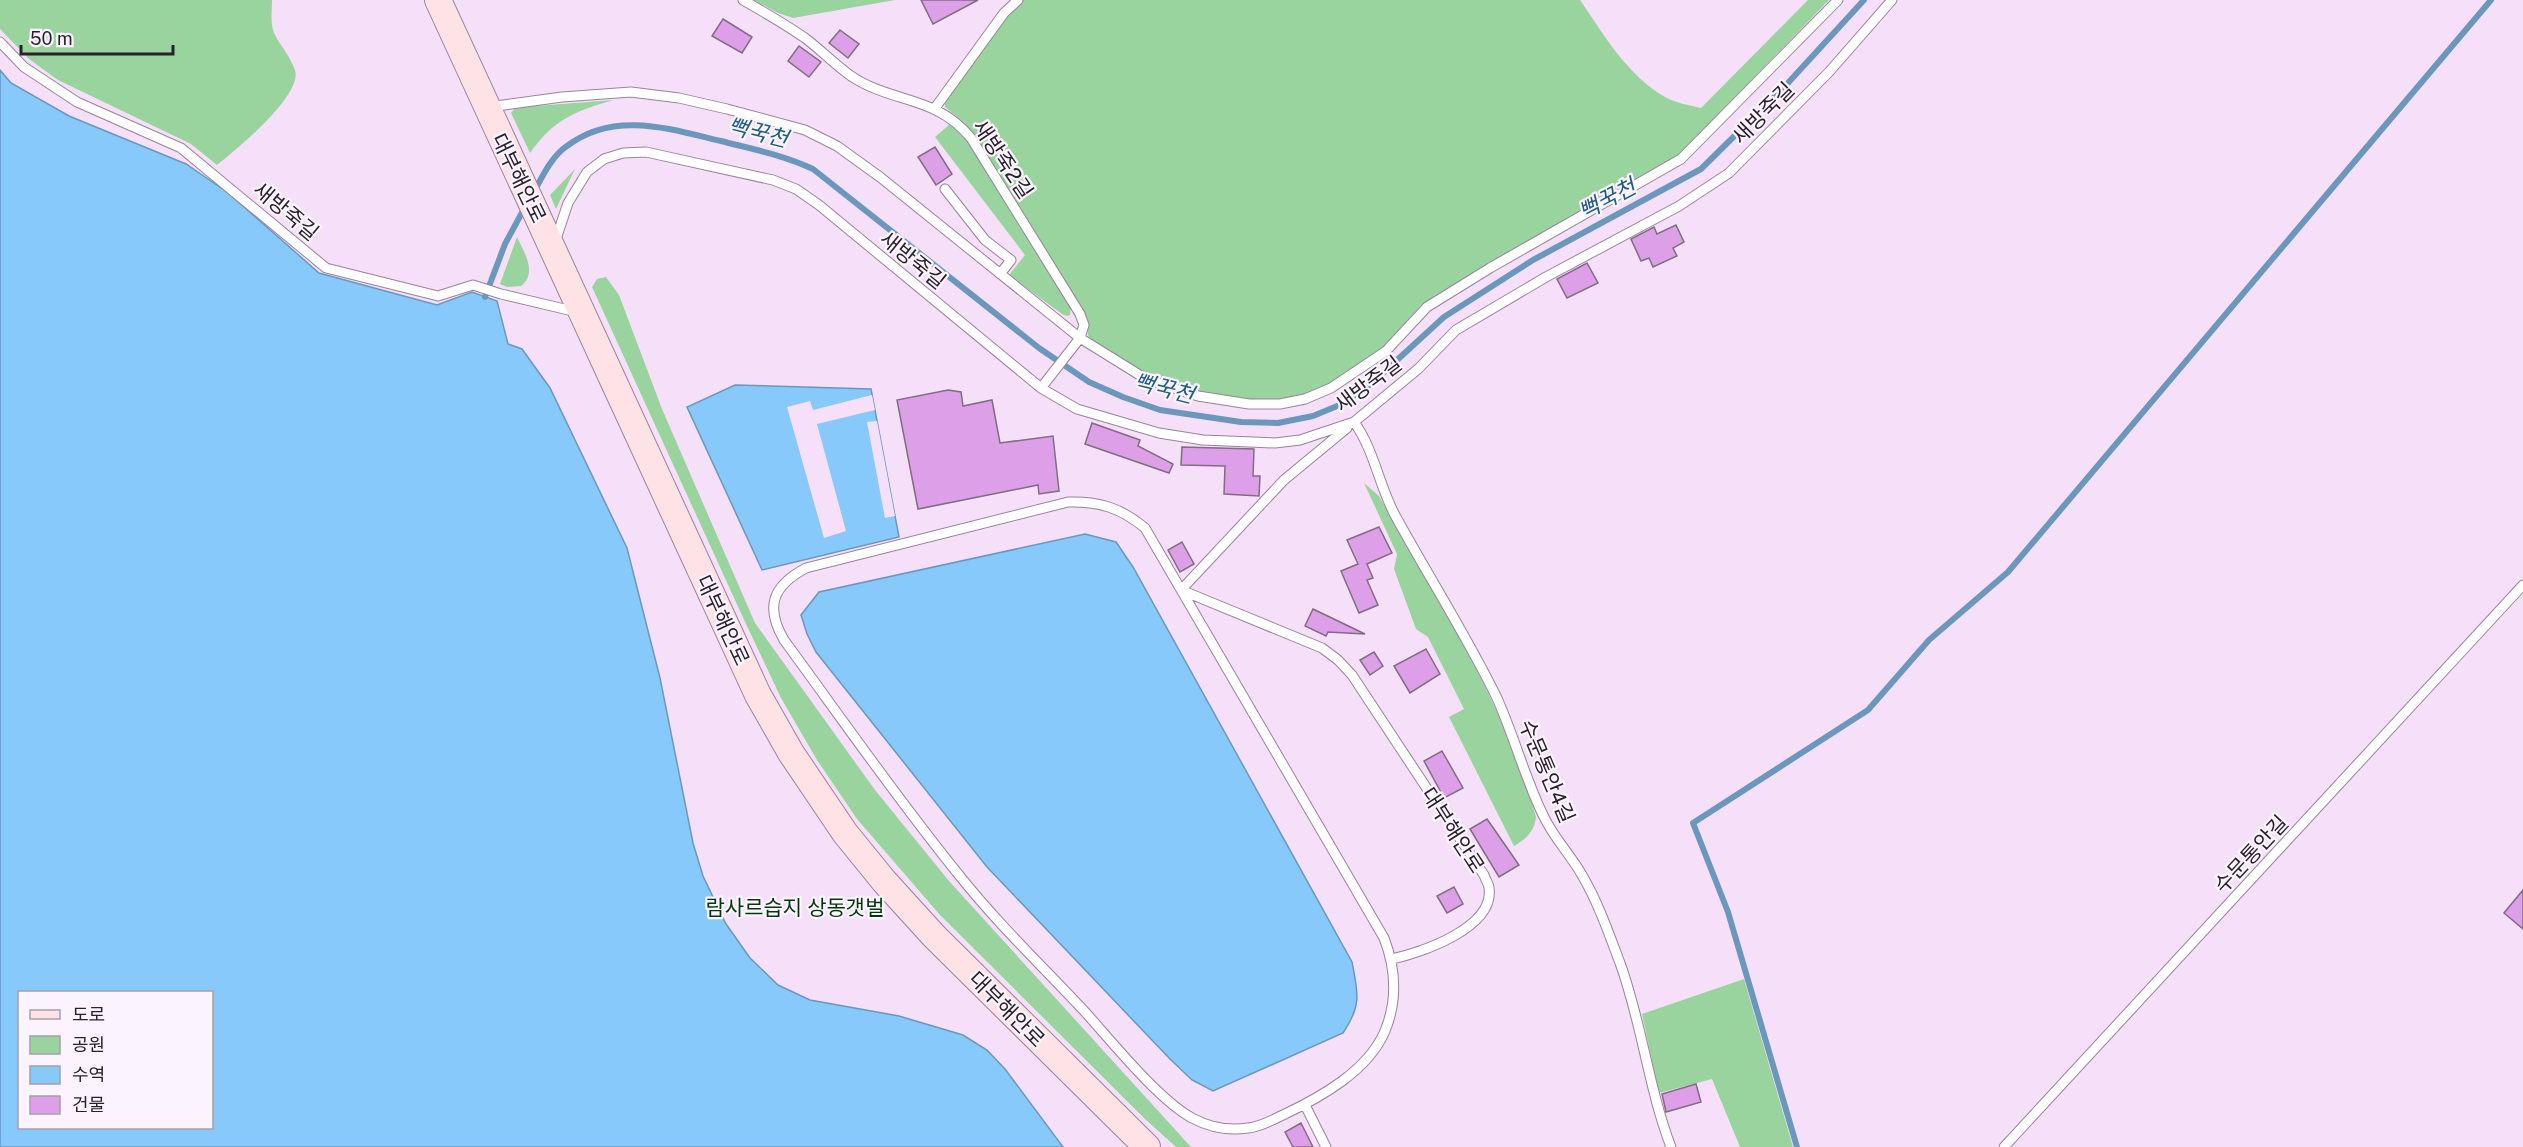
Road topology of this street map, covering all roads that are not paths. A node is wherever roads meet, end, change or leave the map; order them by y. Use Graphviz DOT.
graph roads {
  1 [pos="438,0"];
  2 [pos="742,0"];
  3 [pos="1018,0"];
  4 [pos="1838,0"];
  5 [pos="1893,0"];
  6 [pos="0,42"];
  7 [pos="487,107"];
  8 [pos="935,108"];
  9 [pos="945,189"];
  10 [pos="548,240"];
  11 [pos="1000,274"];
  12 [pos="583,313"];
  13 [pos="1078,341"];
  14 [pos="1041,388"];
  15 [pos="1354,422"];
  16 [pos="2523,585"];
  17 [pos="1181,590"];
  18 [pos="1392,959"];
  19 [pos="1305,1105"];
  20 [pos="1147,1147"];
  21 [pos="1326,1147"];
  22 [pos="1671,1147"];
  23 [pos="2004,1147"];
  1 -- 7 [label="street, 대부해안로"];
  2 -- 8 [label="lane, 새방죽2길"];
  3 -- 8 [label="lane"];
  4 -- 13 [label="lane, 새방죽길"];
  5 -- 15 [label="lane, 새방죽길"];
  6 -- 12 [label="lane, 새방죽길"];
  7 -- 10 [label="street, 대부해안로"];
  7 -- 11 [label="lane, 새방죽길"];
  8 -- 13 [label="lane, 새방죽2길"];
  9 -- 11 [label="lane"];
  10 -- 12 [label="street, 대부해안로"];
  10 -- 14 [label="lane, 새방죽길"];
  11 -- 13 [label="lane, 새방죽길"];
  12 -- 20 [label="street, 대부해안로"];
  13 -- 14 [label="lane"];
  14 -- 15 [label="lane, 새방죽길"];
  15 -- 17 [label="lane"];
  15 -- 22 [label="lane, 수문통안4길"];
  16 -- 23 [label="lane, 수문통안길"];
  17 -- 18 [label="lane"];
  17 -- 18 [label="lane, 대부해안로"];
  17 -- 19 [label="lane"];
  18 -- 19 [label="lane"];
  19 -- 21 [label="lane"];
}
